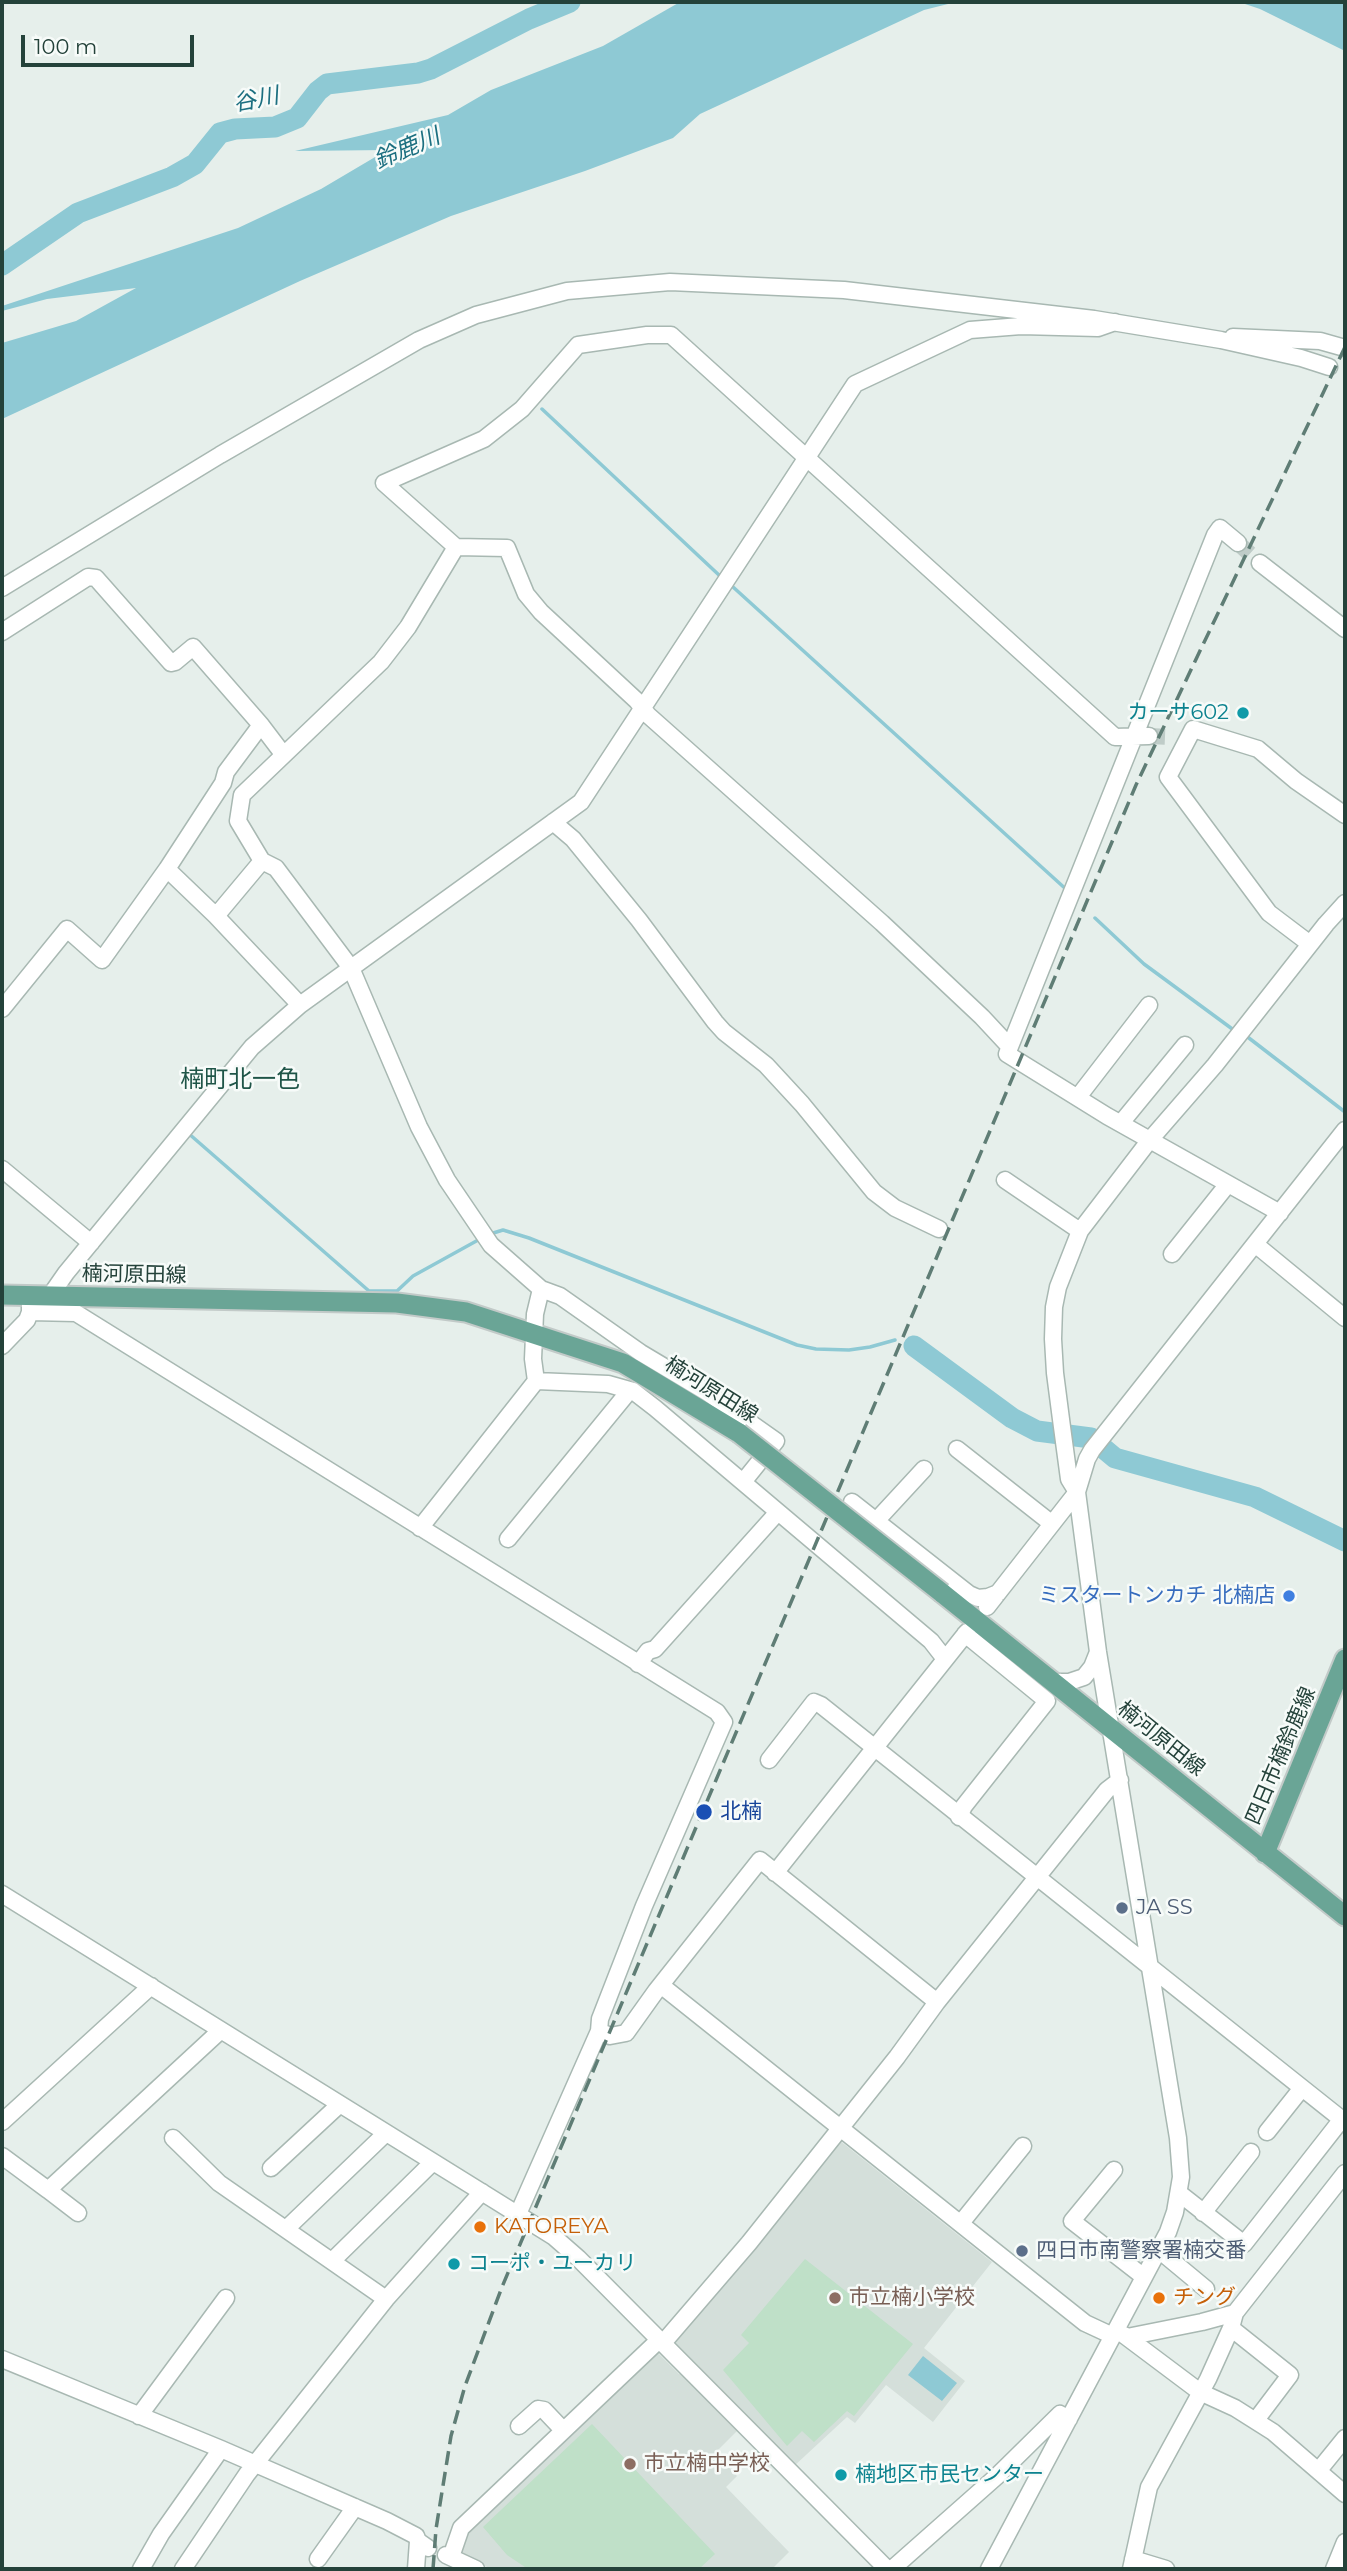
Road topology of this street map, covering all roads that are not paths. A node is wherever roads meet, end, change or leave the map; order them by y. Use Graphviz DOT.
graph roads {
  1 [pos="1115,322"];
  2 [pos="1221,340"];
  3 [pos="1345,348"];
  4 [pos="1329,367"];
  5 [pos="806,457"];
  6 [pos="1238,543"];
  7 [pos="456,547"];
  8 [pos="1260,563"];
  9 [pos="2,589"];
  10 [pos="1345,629"];
  11 [pos="2,632"];
  12 [pos="643,708"];
  13 [pos="261,724"];
  14 [pos="1142,736"];
  15 [pos="283,754"];
  16 [pos="223,783"];
  17 [pos="242,795"];
  18 [pos="1345,816"];
  19 [pos="553,822"];
  20 [pos="262,862"];
  21 [pos="167,869"];
  22 [pos="1345,903"];
  23 [pos="216,916"];
  24 [pos="1310,944"];
  25 [pos="351,968"];
  26 [pos="300,1005"];
  27 [pos="1149,1005"];
  28 [pos="2,1009"];
  29 [pos="1185,1045"];
  30 [pos="1009,1046"];
  31 [pos="1078,1097"];
  32 [pos="1121,1123"];
  33 [pos="1345,1130"];
  34 [pos="1149,1140"];
  35 [pos="2,1169"];
  36 [pos="1005,1180"];
  37 [pos="1228,1184"];
  38 [pos="1280,1213"];
  39 [pos="939,1229"];
  40 [pos="1080,1231"];
  41 [pos="91,1243"];
  42 [pos="1255,1244"];
  43 [pos="1172,1254"];
  44 [pos="541,1289"];
  45 [pos="2,1295"];
  46 [pos="50,1296"];
  47 [pos="30,1304"];
  48 [pos="1345,1318"];
  49 [pos="534,1332"];
  50 [pos="2,1346"];
  51 [pos="536,1381"];
  52 [pos="629,1390"];
  53 [pos="957,1449"];
  54 [pos="924,1469"];
  55 [pos="743,1482"];
  56 [pos="1077,1492"];
  57 [pos="852,1502"];
  58 [pos="778,1512"];
  59 [pos="876,1521"];
  60 [pos="1052,1523"];
  61 [pos="420,1528"];
  62 [pos="508,1539"];
  63 [pos="998,1593"];
  64 [pos="987,1607"];
  65 [pos="1098,1652"];
  66 [pos="945,1659"];
  67 [pos="1345,1659"];
  68 [pos="638,1664"];
  69 [pos="1052,1682"];
  70 [pos="1111,1727"];
  71 [pos="875,1748"];
  72 [pos="769,1760"];
  73 [pos="1120,1780"];
  74 [pos="960,1816"];
  75 [pos="1265,1853"];
  76 [pos="775,1873"];
  77 [pos="1037,1877"];
  78 [pos="2,1894"];
  79 [pos="1345,1916"];
  80 [pos="1150,1966"];
  81 [pos="151,1986"];
  82 [pos="662,1986"];
  83 [pos="937,2002"];
  84 [pos="220,2031"];
  85 [pos="599,2031"];
  86 [pos="1302,2088"];
  87 [pos="339,2105"];
  88 [pos="1343,2117"];
  89 [pos="2,2122"];
  90 [pos="841,2127"];
  91 [pos="1267,2132"];
  92 [pos="385,2134"];
  93 [pos="173,2138"];
  94 [pos="1023,2146"];
  95 [pos="1251,2152"];
  96 [pos="3,2161"];
  97 [pos="433,2162"];
  98 [pos="271,2168"];
  99 [pos="1114,2170"];
  100 [pos="1345,2173"];
  101 [pos="48,2190"];
  102 [pos="482,2192"];
  103 [pos="1179,2193"];
  104 [pos="78,2213"];
  105 [pos="1203,2213"];
  106 [pos="519,2214"];
  107 [pos="961,2223"];
  108 [pos="286,2230"];
  109 [pos="1159,2250"];
  110 [pos="332,2261"];
  111 [pos="1144,2277"];
  112 [pos="1206,2289"];
  113 [pos="226,2298"];
  114 [pos="386,2299"];
  115 [pos="1233,2321"];
  116 [pos="1119,2334"];
  117 [pos="661,2342"];
  118 [pos="3,2362"];
  119 [pos="1200,2392"];
  120 [pos="139,2416"];
  121 [pos="1069,2419"];
  122 [pos="1256,2420"];
  123 [pos="519,2426"];
  124 [pos="563,2430"];
  125 [pos="1345,2438"];
  126 [pos="217,2454"];
  127 [pos="251,2470"];
  128 [pos="1319,2470"];
  129 [pos="1345,2494"];
  130 [pos="355,2507"];
  131 [pos="1345,2542"];
  132 [pos="318,2559"];
  133 [pos="1132,2564"];
  134 [pos="144,2569"];
  135 [pos="183,2569"];
  136 [pos="416,2569"];
  137 [pos="476,2569"];
  138 [pos="890,2569"];
  139 [pos="989,2569"];
  140 [pos="1166,2569"];
  141 [pos="1334,2569"];
  1 -- 2 [label="street"];
  1 -- 5 [label="street"];
  1 -- 9 [label="street"];
  2 -- 3 [label="street"];
  2 -- 4 [label="street"];
  5 -- 7 [label="street"];
  5 -- 12 [label="street"];
  5 -- 14 [label="street"];
  6 -- 14 [label="street"];
  7 -- 12 [label="street"];
  7 -- 15 [label="street"];
  8 -- 10 [label="street"];
  11 -- 13 [label="street"];
  12 -- 19 [label="street"];
  12 -- 30 [label="street"];
  13 -- 15 [label="street"];
  13 -- 16 [label="street"];
  14 -- 30 [label="street"];
  15 -- 17 [label="street"];
  16 -- 17 [label="street"];
  16 -- 21 [label="street"];
  17 -- 20 [label="street"];
  18 -- 24 [label="street"];
  19 -- 25 [label="street"];
  19 -- 39 [label="street"];
  20 -- 23 [label="street"];
  20 -- 25 [label="street"];
  21 -- 23 [label="street"];
  21 -- 28 [label="street"];
  22 -- 24 [label="street"];
  23 -- 26 [label="street"];
  24 -- 34 [label="street"];
  25 -- 26 [label="street"];
  25 -- 44 [label="street"];
  26 -- 41 [label="street"];
  27 -- 31 [label="street"];
  29 -- 32 [label="street"];
  30 -- 31 [label="street"];
  31 -- 32 [label="street"];
  32 -- 34 [label="street"];
  33 -- 38 [label="street"];
  34 -- 37 [label="street"];
  34 -- 40 [label="street"];
  35 -- 41 [label="street"];
  36 -- 40 [label="street"];
  37 -- 38 [label="street"];
  37 -- 43 [label="street"];
  38 -- 42 [label="street"];
  40 -- 56 [label="street"];
  41 -- 46 [label="street"];
  42 -- 48 [label="street"];
  42 -- 56 [label="street"];
  44 -- 49 [label="street"];
  44 -- 55 [label="street"];
  45 -- 47 [label="main road, 楠河原田線"];
  46 -- 47 [label="main road, 楠河原田線"];
  46 -- 49 [label="main road, 楠河原田線"];
  47 -- 50 [label="street"];
  47 -- 61 [label="street"];
  49 -- 51 [label="street"];
  49 -- 69 [label="main road, 楠河原田線, bridge"];
  51 -- 52 [label="street"];
  51 -- 61 [label="street"];
  52 -- 55 [label="street"];
  52 -- 62 [label="street"];
  53 -- 60 [label="street"];
  54 -- 59 [label="street"];
  55 -- 58 [label="street"];
  56 -- 60 [label="street"];
  56 -- 65 [label="street"];
  57 -- 59 [label="street"];
  58 -- 66 [label="street"];
  58 -- 68 [label="street"];
  59 -- 63 [label="street"];
  60 -- 63 [label="street"];
  61 -- 68 [label="street"];
  63 -- 64 [label="street"];
  65 -- 69 [label="street"];
  65 -- 70 [label="street"];
  66 -- 71 [label="street"];
  66 -- 74 [label="street"];
  67 -- 75 [label="main road, 四日市楠鈴鹿線"];
  68 -- 85 [label="street"];
  69 -- 70 [label="main road, 楠河原田線"];
  70 -- 73 [label="street"];
  70 -- 75 [label="main road, 楠河原田線"];
  71 -- 72 [label="street"];
  71 -- 74 [label="street"];
  71 -- 76 [label="street"];
  73 -- 77 [label="street"];
  73 -- 80 [label="street"];
  74 -- 77 [label="street"];
  75 -- 79 [label="main road, 四日市楠鈴鹿線"];
  76 -- 82 [label="street"];
  76 -- 83 [label="street"];
  77 -- 80 [label="street"];
  77 -- 83 [label="street"];
  78 -- 81 [label="street"];
  80 -- 86 [label="street"];
  80 -- 103 [label="street"];
  81 -- 84 [label="street"];
  81 -- 89 [label="street"];
  82 -- 85 [label="street"];
  82 -- 90 [label="street"];
  83 -- 90 [label="street"];
  84 -- 87 [label="street"];
  84 -- 101 [label="street"];
  85 -- 106 [label="street"];
  86 -- 88 [label="street"];
  86 -- 91 [label="street"];
  87 -- 92 [label="street"];
  87 -- 98 [label="street"];
  88 -- 105 [label="street"];
  90 -- 107 [label="street"];
  90 -- 117 [label="street"];
  92 -- 97 [label="street"];
  92 -- 108 [label="street"];
  93 -- 108 [label="street"];
  94 -- 107 [label="street"];
  95 -- 105 [label="street"];
  96 -- 101 [label="street"];
  97 -- 102 [label="street"];
  97 -- 110 [label="street"];
  99 -- 111 [label="street"];
  100 -- 115 [label="street"];
  101 -- 104 [label="street"];
  102 -- 106 [label="street"];
  102 -- 114 [label="street"];
  103 -- 105 [label="street"];
  103 -- 109 [label="street"];
  106 -- 117 [label="street"];
  107 -- 116 [label="street"];
  108 -- 110 [label="street"];
  109 -- 111 [label="street"];
  109 -- 112 [label="street"];
  110 -- 114 [label="street"];
  111 -- 116 [label="street"];
  113 -- 120 [label="street"];
  114 -- 127 [label="street"];
  115 -- 116 [label="street"];
  115 -- 119 [label="street"];
  115 -- 122 [label="street"];
  116 -- 119 [label="street"];
  116 -- 121 [label="street"];
  117 -- 124 [label="street"];
  117 -- 138 [label="street"];
  118 -- 120 [label="street"];
  119 -- 122 [label="street"];
  119 -- 133 [label="street"];
  120 -- 126 [label="street"];
  121 -- 138 [label="street"];
  121 -- 139 [label="street"];
  122 -- 128 [label="street"];
  123 -- 124 [label="street"];
  124 -- 137 [label="street"];
  125 -- 128 [label="street"];
  126 -- 127 [label="street"];
  126 -- 134 [label="street"];
  127 -- 130 [label="street"];
  127 -- 135 [label="street"];
  128 -- 129 [label="street"];
  130 -- 132 [label="street"];
  130 -- 136 [label="street"];
  131 -- 141 [label="street"];
  133 -- 140 [label="street"];
}
